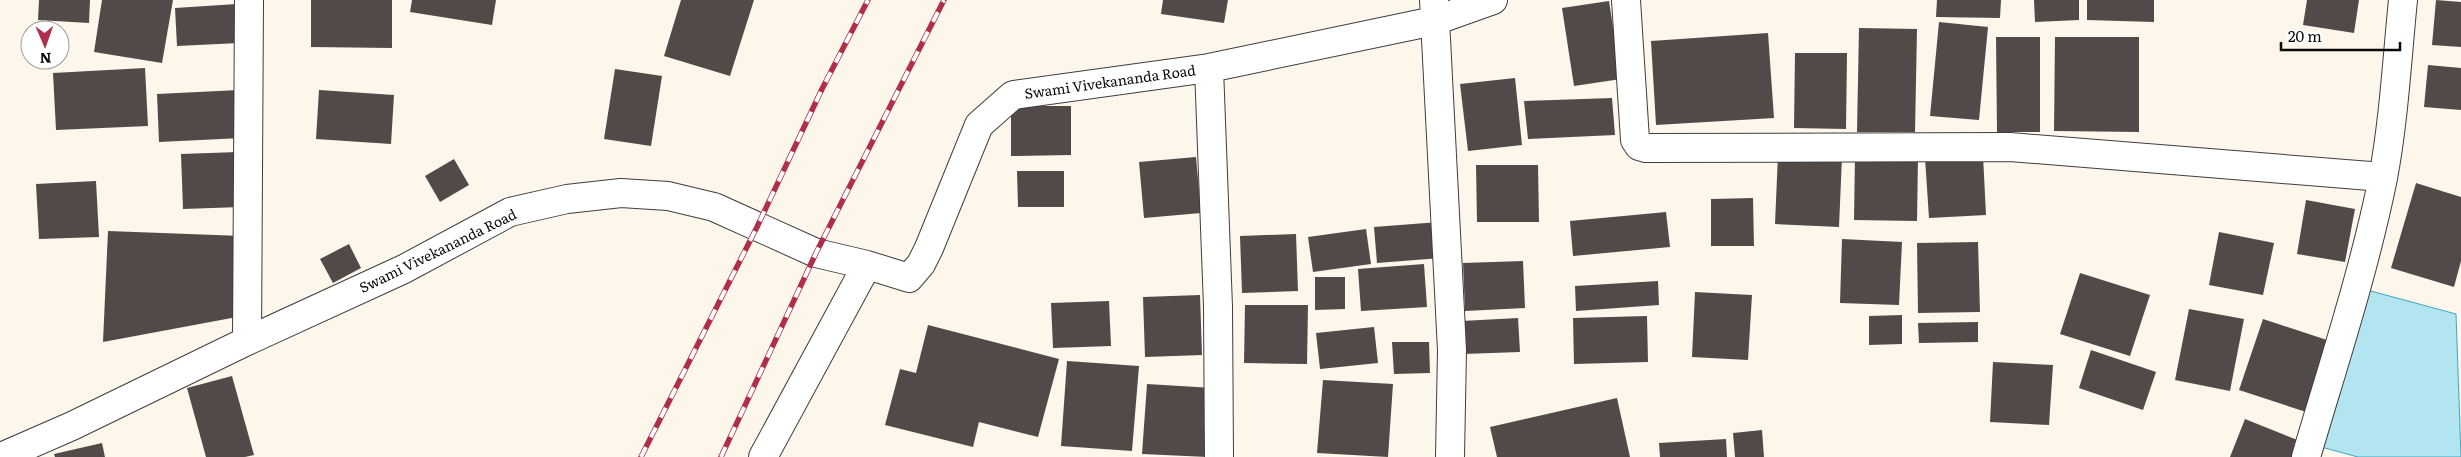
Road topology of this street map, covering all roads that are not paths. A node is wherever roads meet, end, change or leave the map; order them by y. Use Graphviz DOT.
graph roads {
  1 [pos="249,0"];
  2 [pos="1492,0"];
  3 [pos="1626,0"];
  4 [pos="2403,0"];
  5 [pos="1434,11"];
  6 [pos="1209,68"];
  7 [pos="2383,177"];
  8 [pos="867,265"];
  9 [pos="246,340"];
  10 [pos="1,457"];
  11 [pos="763,457"];
  12 [pos="1219,457"];
  13 [pos="1450,457"];
  14 [pos="2306,457"];
  1 -- 9 [label="street"];
  2 -- 5 [label="street, Swami Vivekananda Road"];
  3 -- 7 [label="street"];
  4 -- 7 [label="street"];
  5 -- 6 [label="street, Swami Vivekananda Road"];
  5 -- 13 [label="street"];
  6 -- 8 [label="street, Swami Vivekananda Road"];
  6 -- 12 [label="street"];
  7 -- 14 [label="street"];
  8 -- 9 [label="street, Swami Vivekananda Road"];
  8 -- 11 [label="street"];
  9 -- 10 [label="street, Swami Vivekananda Road"];
}
